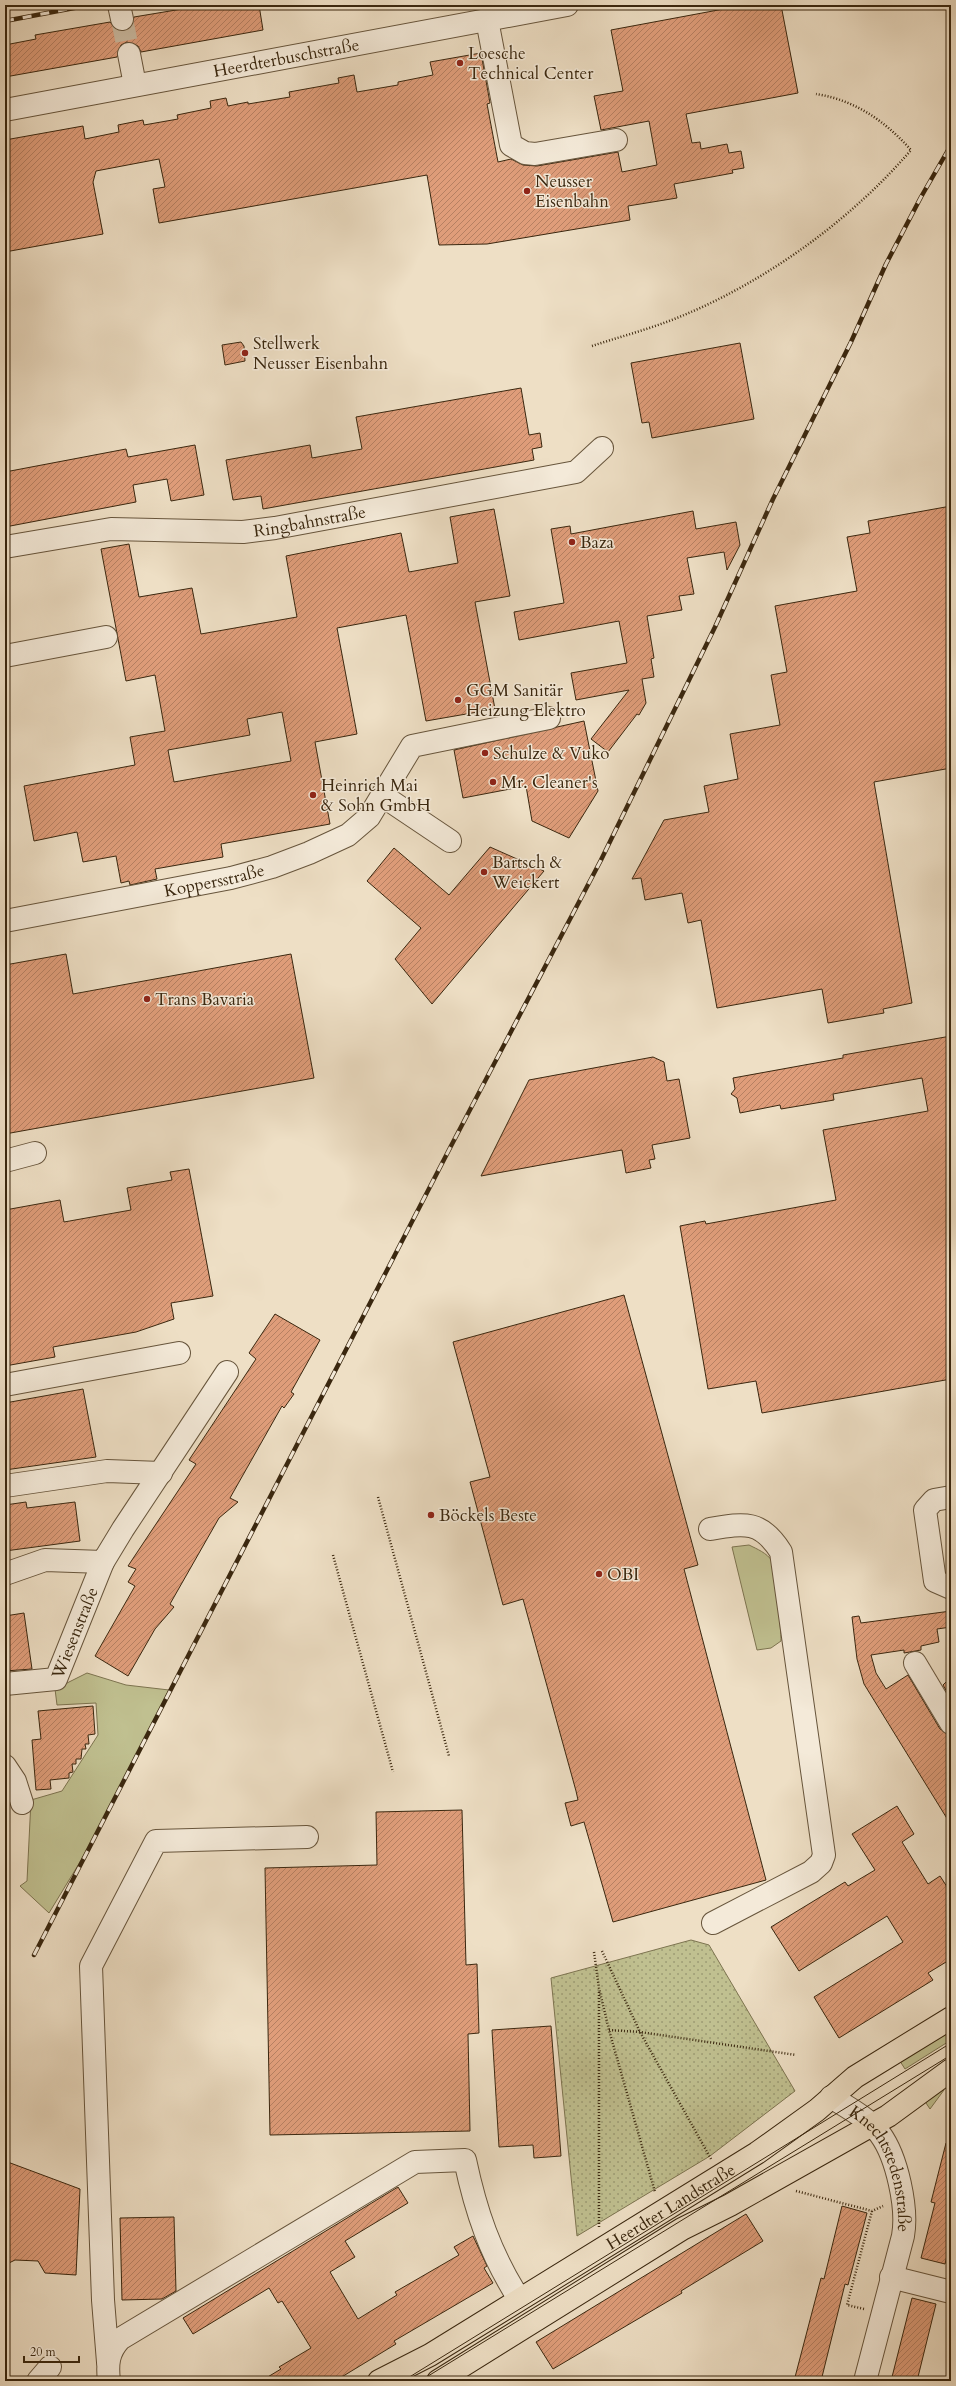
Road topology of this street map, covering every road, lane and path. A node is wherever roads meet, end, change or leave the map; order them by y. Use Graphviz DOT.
graph roads {
  1 [pos="567,5"];
  2 [pos="487,20"];
  3 [pos="129,54"];
  4 [pos="136,85"];
  5 [pos="816,94"];
  6 [pos="5,110"];
  7 [pos="616,140"];
  8 [pos="592,346"];
  9 [pos="602,448"];
  10 [pos="5,547"];
  11 [pos="106,637"];
  12 [pos="5,656"];
  13 [pos="549,718"];
  14 [pos="387,788"];
  15 [pos="450,841"];
  16 [pos="5,921"];
  17 [pos="35,1153"];
  18 [pos="5,1161"];
  19 [pos="179,1353"];
  20 [pos="227,1372"];
  21 [pos="5,1385"];
  22 [pos="161,1473"];
  23 [pos="5,1486"];
  24 [pos="378,1497"];
  25 [pos="951,1497"];
  26 [pos="710,1529"];
  27 [pos="333,1555"];
  28 [pos="103,1562"];
  29 [pos="5,1574"];
  30 [pos="951,1588"];
  31 [pos="915,1664"];
  32 [pos="5,1684"];
  33 [pos="951,1723"];
  34 [pos="449,1756"];
  35 [pos="5,1766"];
  36 [pos="393,1772"];
  37 [pos="22,1803"];
  38 [pos="306,1837"];
  39 [pos="713,1923"];
  40 [pos="602,1950"];
  41 [pos="594,1952"];
  42 [pos="599,1988"];
  43 [pos="951,2018"];
  44 [pos="609,2030"];
  45 [pos="640,2032"];
  46 [pos="796,2055"];
  47 [pos="951,2070"];
  48 [pos="831,2097"];
  49 [pos="871,2125"];
  50 [pos="721,2176"];
  51 [pos="776,2177"];
  52 [pos="902,2198"];
  53 [pos="872,2211"];
  54 [pos="661,2213"];
  55 [pos="599,2251"];
  56 [pos="891,2278"];
  57 [pos="951,2292"];
  58 [pos="519,2300"];
  59 [pos="882,2313"];
  60 [pos="108,2371"];
  61 [pos="379,2381"];
  62 [pos="438,2381"];
  63 [pos="865,2381"];
  1 -- 2 [label="street, Heerdterbuschstraße"];
  2 -- 4 [label="street, Heerdterbuschstraße"];
  2 -- 7 [label="street"];
  3 -- 4 [label="street"];
  4 -- 6 [label="street, Heerdterbuschstraße"];
  5 -- 8 [label="path"];
  9 -- 10 [label="street, Ringbahnstraße"];
  11 -- 12 [label="street"];
  13 -- 14 [label="street, Koppersstraße"];
  14 -- 15 [label="street"];
  14 -- 16 [label="street, Koppersstraße"];
  17 -- 18 [label="street"];
  19 -- 21 [label="street"];
  20 -- 22 [label="street, Wiesenstraße"];
  22 -- 23 [label="street"];
  22 -- 28 [label="street, Wiesenstraße"];
  24 -- 34 [label="path"];
  25 -- 30 [label="street"];
  26 -- 39 [label="street"];
  27 -- 36 [label="path"];
  28 -- 29 [label="street, Wiesenstraße"];
  28 -- 32 [label="street, Wiesenstraße"];
  31 -- 33 [label="street"];
  35 -- 37 [label="street"];
  38 -- 60 [label="street"];
  40 -- 45 [label="path"];
  41 -- 42 [label="path"];
  42 -- 44 [label="path"];
  42 -- 55 [label="path"];
  43 -- 48 [label="main road, Heerdter Landstraße"];
  44 -- 45 [label="path"];
  44 -- 54 [label="path"];
  45 -- 46 [label="path"];
  45 -- 50 [label="path"];
  47 -- 49 [label="main road, Heerdter Landstraße"];
  48 -- 49 [label="street, Knechtstedenstraße"];
  48 -- 50 [label="main road, Heerdter Landstraße"];
  49 -- 51 [label="main road, Heerdter Landstraße"];
  49 -- 52 [label="street, Knechtstedenstraße"];
  50 -- 54 [label="main road, Heerdter Landstraße"];
  51 -- 53 [label="path"];
  51 -- 62 [label="main road, Heerdter Landstraße"];
  52 -- 53 [label="path"];
  52 -- 56 [label="street, Knechtstedenstraße"];
  53 -- 59 [label="path"];
  54 -- 55 [label="main road, Heerdter Landstraße"];
  55 -- 58 [label="main road, Heerdter Landstraße"];
  56 -- 57 [label="street"];
  56 -- 59 [label="street, Knechtstedenstraße"];
  58 -- 60 [label="street"];
  58 -- 61 [label="main road, Heerdter Landstraße"];
  59 -- 63 [label="street, Knechtstedenstraße"];
}
